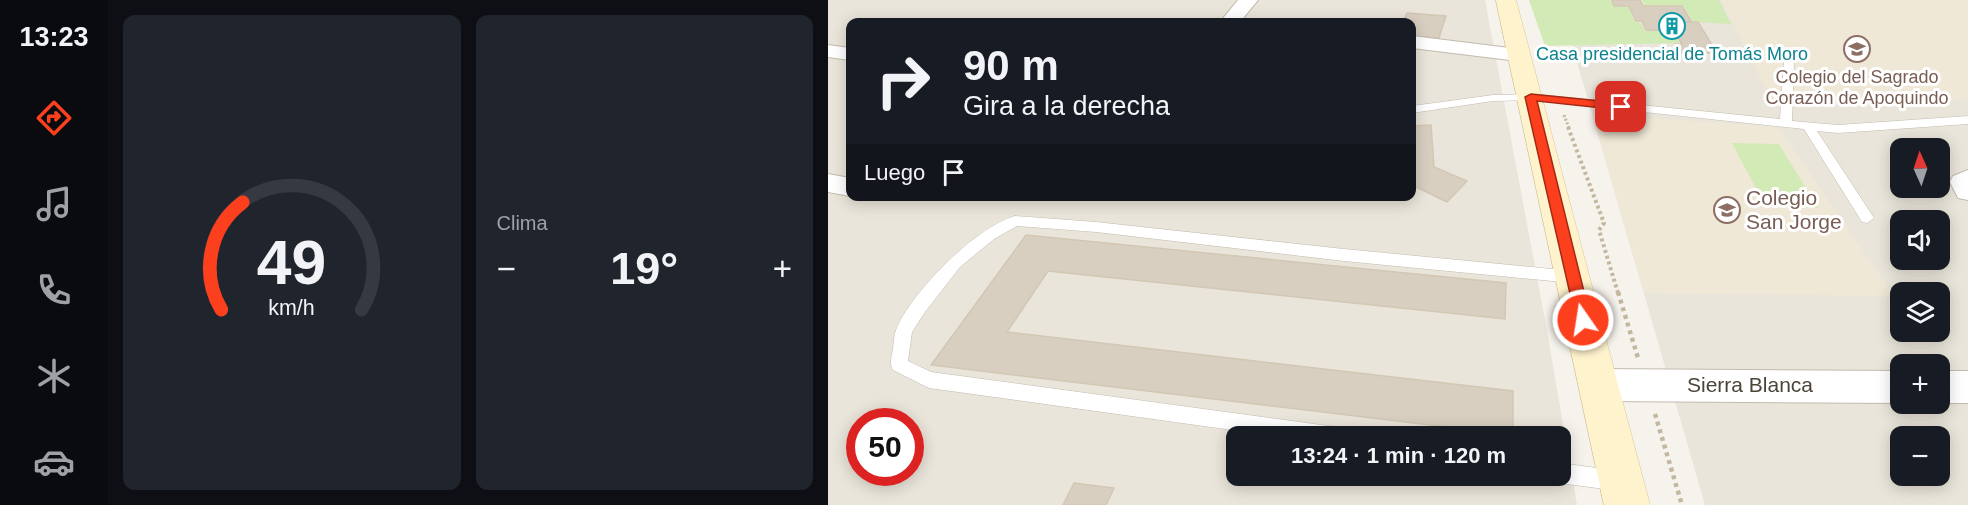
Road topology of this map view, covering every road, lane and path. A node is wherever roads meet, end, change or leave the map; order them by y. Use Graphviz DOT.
graph roads {
  1 [pos="1245,0"];
  2 [pos="1506,0"];
  3 [pos="1238,18"];
  4 [pos="1416,42"];
  5 [pos="828,51"];
  6 [pos="846,53"];
  7 [pos="1518,55"];
  8 [pos="1789,60"];
  9 [pos="1531,97"];
  10 [pos="1416,109"];
  11 [pos="1566,120"];
  12 [pos="1968,120"];
  13 [pos="1786,125"];
  14 [pos="1809,127"];
  15 [pos="1968,178"];
  16 [pos="828,183"];
  17 [pos="846,185"];
  18 [pos="1968,191"];
  19 [pos="1867,218"];
  20 [pos="1573,277"];
  21 [pos="1599,385"];
  22 [pos="1646,385"];
  23 [pos="1890,387"];
  24 [pos="1950,387"];
  25 [pos="1968,387"];
  26 [pos="1263,426"];
  27 [pos="1571,476"];
  28 [pos="1624,493"];
  29 [pos="1682,505"];
  1 -- 3 [label="street"];
  2 -- 7 [label="main road"];
  4 -- 7 [label="street"];
  5 -- 6 [label="street"];
  7 -- 9 [label="main road"];
  8 -- 13 [label="lane"];
  9 -- 10 [label="lane"];
  9 -- 13 [label="lane"];
  9 -- 20 [label="main road"];
  11 -- 22 [label="path"];
  12 -- 14 [label="lane"];
  13 -- 14 [label="lane"];
  14 -- 19 [label="lane"];
  15 -- 18 [label="street"];
  16 -- 17 [label="street"];
  20 -- 21 [label="main road"];
  20 -- 26 [label="lane"];
  21 -- 22 [label="street, Sierra Blanca"];
  21 -- 28 [label="main road"];
  22 -- 23 [label="street, Sierra Blanca"];
  22 -- 29 [label="path"];
  24 -- 25 [label="street"];
  27 -- 28 [label="lane"];
}
